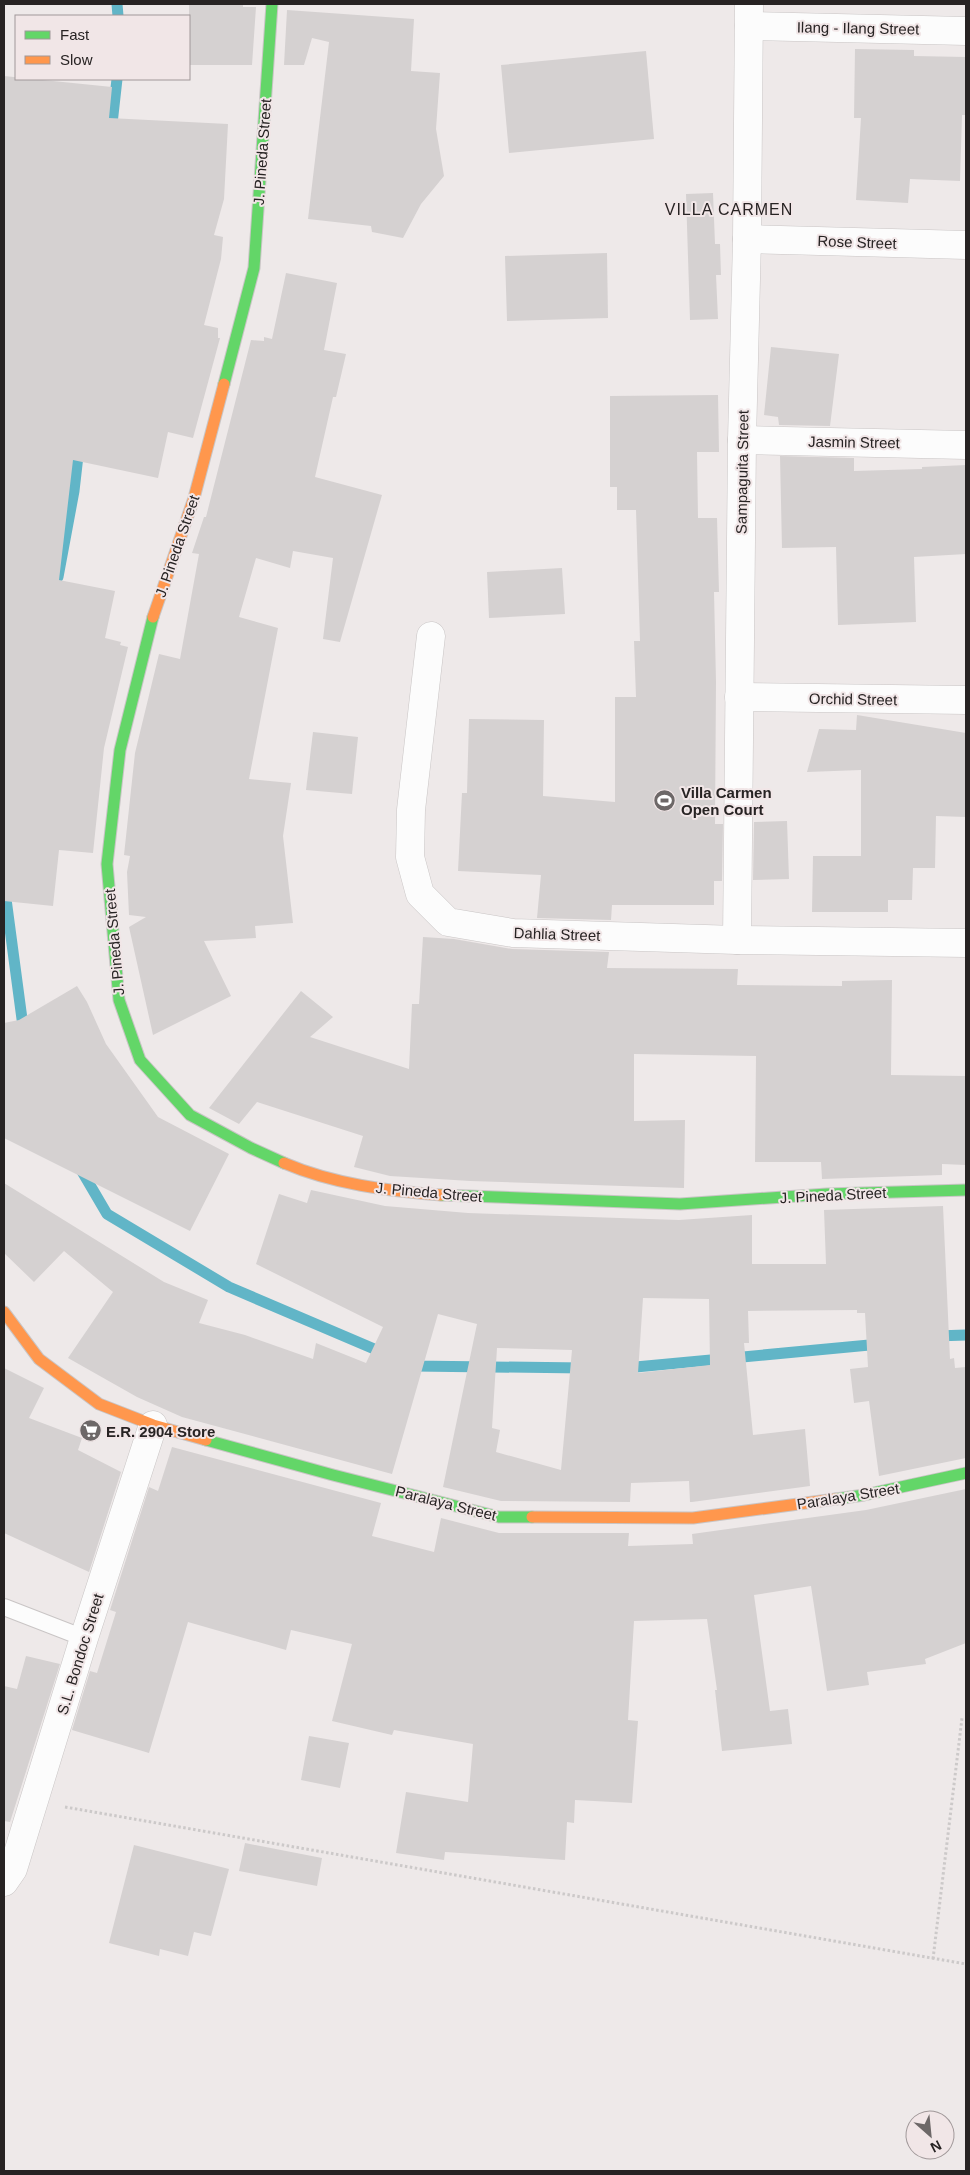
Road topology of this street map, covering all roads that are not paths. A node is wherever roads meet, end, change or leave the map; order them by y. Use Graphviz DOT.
graph roads {
  1 [pos="272,4"];
  2 [pos="749,15"];
  3 [pos="966,31"];
  4 [pos="747,239"];
  5 [pos="966,245"];
  6 [pos="742,440"];
  7 [pos="966,445"];
  8 [pos="431,636"];
  9 [pos="739,697"];
  10 [pos="966,700"];
  11 [pos="737,940"];
  12 [pos="966,943"];
  13 [pos="966,1190"];
  14 [pos="4,1312"];
  15 [pos="153,1425"];
  16 [pos="966,1473"];
  17 [pos="4,1607"];
  18 [pos="84,1638"];
  19 [pos="4,1882"];
  1 -- 13 [label="street, J. Pineda Street"];
  2 -- 3 [label="street, Ilang - Ilang Street"];
  2 -- 4 [label="street, Sampaguita Street"];
  4 -- 5 [label="street, Rose Street"];
  4 -- 6 [label="street, Sampaguita Street"];
  6 -- 7 [label="street, Jasmin Street"];
  6 -- 9 [label="street, Sampaguita Street"];
  8 -- 11 [label="street, Dahlia Street"];
  9 -- 10 [label="street, Orchid Street"];
  9 -- 11 [label="street, Sampaguita Street"];
  11 -- 12 [label="street, Dahlia Street"];
  14 -- 15 [label="street, Paralaya Street"];
  15 -- 16 [label="street, Paralaya Street"];
  15 -- 18 [label="street, S.L. Bondoc Street"];
  17 -- 18 [label="lane"];
  18 -- 19 [label="street, S.L. Bondoc Street"];
}
